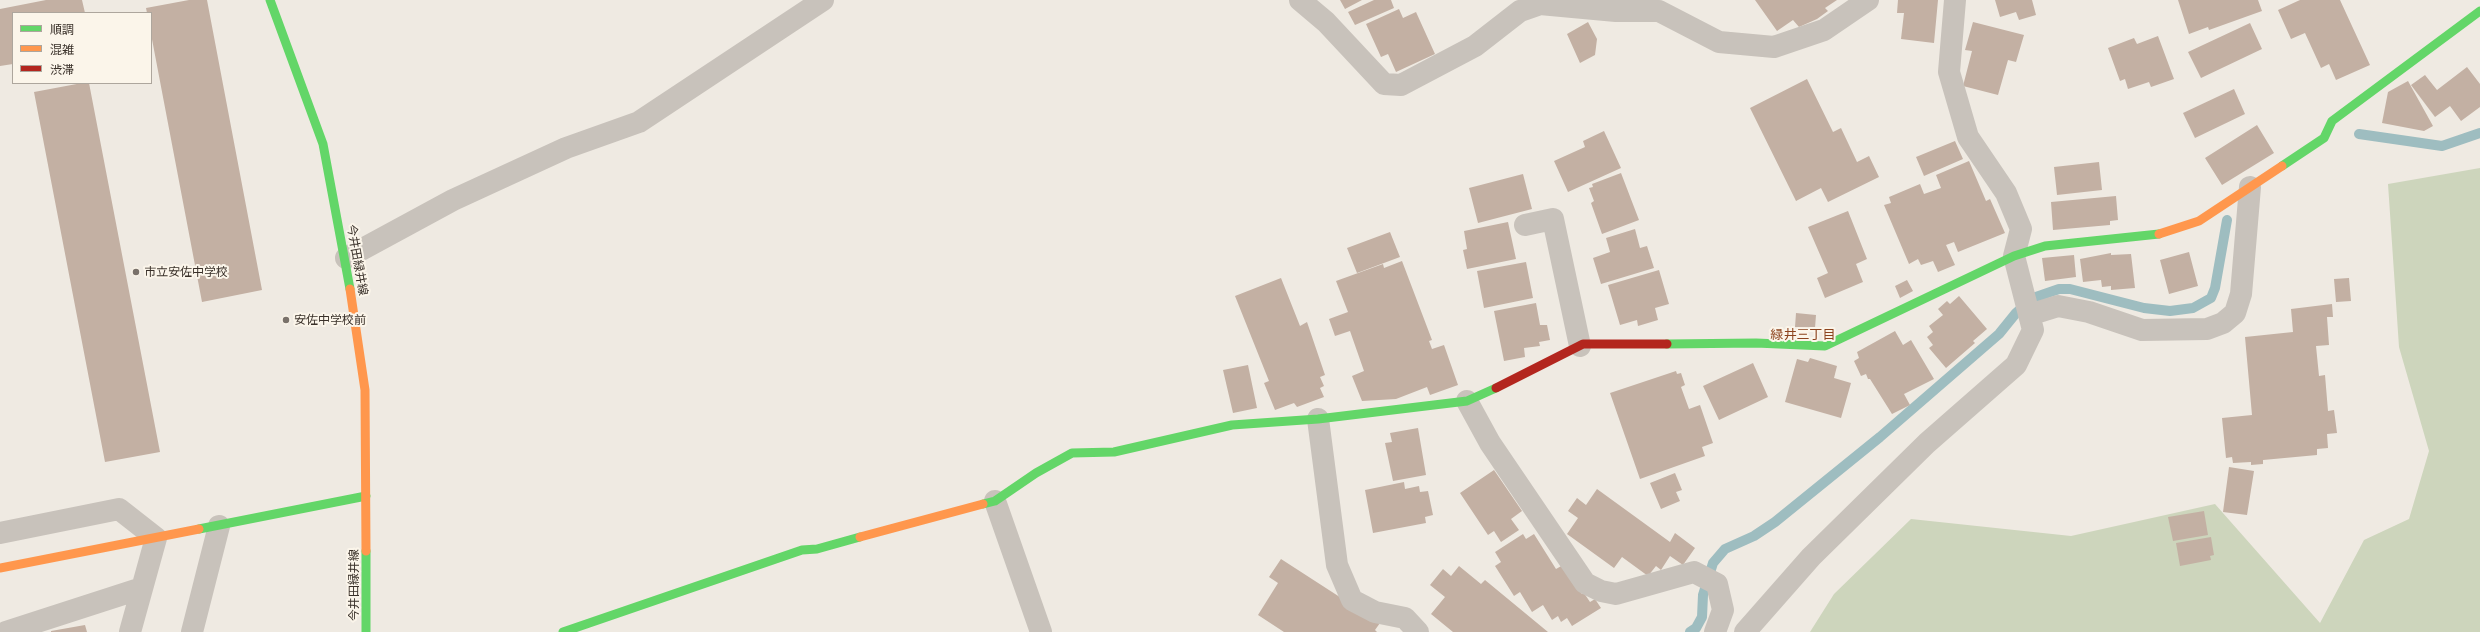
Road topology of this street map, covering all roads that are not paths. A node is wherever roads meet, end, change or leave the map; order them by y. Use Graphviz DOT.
graph roads {
  1 [pos="823,0"];
  2 [pos="1300,0"];
  3 [pos="1868,0"];
  4 [pos="1955,0"];
  5 [pos="272,1"];
  6 [pos="2480,11"];
  7 [pos="2250,187"];
  8 [pos="1524,225"];
  9 [pos="2014,256"];
  10 [pos="346,258"];
  11 [pos="2029,315"];
  12 [pos="1580,346"];
  13 [pos="1467,401"];
  14 [pos="1318,420"];
  15 [pos="366,496"];
  16 [pos="994,501"];
  17 [pos="219,526"];
  18 [pos="0,533"];
  19 [pos="156,538"];
  20 [pos="0,568"];
  21 [pos="142,588"];
  22 [pos="367,631"];
  23 [pos="6,632"];
  24 [pos="130,632"];
  25 [pos="192,632"];
  26 [pos="563,632"];
  27 [pos="1041,632"];
  28 [pos="1418,632"];
  29 [pos="1715,632"];
  30 [pos="1745,632"];
  1 -- 10 [label="street"];
  2 -- 3 [label="street"];
  4 -- 9 [label="street"];
  5 -- 10 [label="street, 今井田緑井線"];
  6 -- 7 [label="street"];
  7 -- 9 [label="street"];
  7 -- 11 [label="street"];
  8 -- 12 [label="street"];
  9 -- 11 [label="street"];
  9 -- 12 [label="street"];
  10 -- 15 [label="street, 今井田緑井線"];
  11 -- 30 [label="street"];
  12 -- 13 [label="street"];
  13 -- 14 [label="street"];
  13 -- 29 [label="street"];
  14 -- 16 [label="street"];
  14 -- 28 [label="street"];
  15 -- 17 [label="street"];
  15 -- 22 [label="street, 今井田緑井線"];
  16 -- 26 [label="street"];
  16 -- 27 [label="street"];
  17 -- 19 [label="street"];
  17 -- 25 [label="street"];
  18 -- 19 [label="street"];
  19 -- 20 [label="street"];
  19 -- 21 [label="street"];
  21 -- 23 [label="street"];
  21 -- 24 [label="street"];
}
